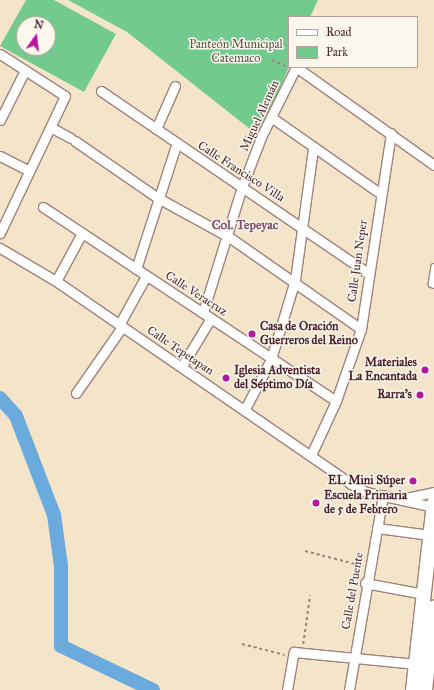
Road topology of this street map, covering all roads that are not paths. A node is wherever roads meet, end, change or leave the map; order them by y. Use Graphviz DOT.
graph roads {
  1 [pos="0,54"];
  2 [pos="295,68"];
  3 [pos="25,70"];
  4 [pos="175,86"];
  5 [pos="101,91"];
  6 [pos="271,117"];
  7 [pos="0,120"];
  8 [pos="52,128"];
  9 [pos="156,129"];
  10 [pos="391,133"];
  11 [pos="176,145"];
  12 [pos="312,148"];
  13 [pos="0,156"];
  14 [pos="434,165"];
  15 [pos="28,170"];
  16 [pos="242,187"];
  17 [pos="381,194"];
  18 [pos="158,198"];
  19 [pos="43,207"];
  20 [pos="301,225"];
  21 [pos="0,233"];
  22 [pos="82,233"];
  23 [pos="229,237"];
  24 [pos="0,248"];
  25 [pos="434,266"];
  26 [pos="136,268"];
  27 [pos="368,273"];
  28 [pos="146,276"];
  29 [pos="295,280"];
  30 [pos="56,281"];
  31 [pos="434,285"];
  32 [pos="203,312"];
  33 [pos="211,318"];
  34 [pos="121,326"];
  35 [pos="361,329"];
  36 [pos="271,360"];
  37 [pos="182,366"];
  38 [pos="76,393"];
  39 [pos="336,401"];
  40 [pos="245,410"];
  41 [pos="311,455"];
  42 [pos="434,492"];
  43 [pos="383,495"];
  44 [pos="404,498"];
  45 [pos="434,504"];
  46 [pos="434,507"];
  47 [pos="377,528"];
  48 [pos="429,533"];
  49 [pos="431,563"];
  50 [pos="365,583"];
  51 [pos="424,594"];
  52 [pos="434,607"];
  53 [pos="354,659"];
  54 [pos="416,664"];
  55 [pos="287,690"];
  56 [pos="348,690"];
  57 [pos="413,690"];
  58 [pos="425,690"];
  1 -- 3 [label="street"];
  2 -- 6 [label="street, Miguel Alemán"];
  2 -- 10 [label="street"];
  3 -- 7 [label="street"];
  3 -- 8 [label="street"];
  4 -- 9 [label="street"];
  5 -- 9 [label="street, Calle Francisco Villa"];
  6 -- 12 [label="street"];
  6 -- 16 [label="street, Miguel Alemán"];
  8 -- 15 [label="street"];
  8 -- 18 [label="street"];
  9 -- 11 [label="street, Calle Francisco Villa"];
  10 -- 14 [label="street"];
  10 -- 17 [label="street, Calle Juan Neper"];
  11 -- 16 [label="street, Calle Francisco Villa"];
  11 -- 18 [label="street"];
  12 -- 17 [label="street"];
  12 -- 20 [label="street"];
  13 -- 15 [label="street"];
  15 -- 21 [label="street"];
  16 -- 20 [label="street, Calle Francisco Villa"];
  16 -- 23 [label="street, Miguel Alemán"];
  17 -- 27 [label="street, Calle Juan Neper"];
  18 -- 23 [label="street"];
  18 -- 26 [label="street"];
  19 -- 22 [label="street, Calle Veracruz"];
  20 -- 27 [label="street, Calle Francisco Villa"];
  20 -- 29 [label="street"];
  22 -- 26 [label="street, Calle Veracruz"];
  22 -- 30 [label="street"];
  23 -- 29 [label="street"];
  23 -- 32 [label="street, Miguel Alemán"];
  24 -- 30 [label="street, Calle Tepetapan"];
  25 -- 31 [label="lane"];
  26 -- 28 [label="street, Calle Veracruz"];
  27 -- 35 [label="street, Calle Juan Neper"];
  28 -- 32 [label="street, Calle Veracruz"];
  28 -- 34 [label="street"];
  29 -- 35 [label="street"];
  29 -- 36 [label="street"];
  30 -- 34 [label="street, Calle Tepetapan"];
  32 -- 33 [label="street, Calle Veracruz"];
  33 -- 36 [label="street, Calle Veracruz"];
  33 -- 37 [label="street"];
  34 -- 37 [label="street, Calle Tepetapan"];
  34 -- 38 [label="street"];
  35 -- 39 [label="street, Calle Juan Neper"];
  36 -- 39 [label="street, Calle Veracruz"];
  36 -- 40 [label="street"];
  37 -- 40 [label="street, Calle Tepetapan"];
  39 -- 41 [label="street, Calle Juan Neper"];
  40 -- 41 [label="street, Calle Tepetapan"];
  41 -- 43 [label="street, Calle Tepetapan"];
  42 -- 44 [label="street"];
  43 -- 44 [label="street, Calle Tepetapan"];
  43 -- 47 [label="street, Calle del Puente"];
  44 -- 46 [label="street, Calle Tepetapan"];
  45 -- 46 [label="main road"];
  46 -- 48 [label="main road"];
  47 -- 48 [label="street"];
  47 -- 50 [label="street, Calle del Puente"];
  48 -- 49 [label="main road"];
  49 -- 51 [label="main road"];
  50 -- 51 [label="street"];
  50 -- 53 [label="street, Calle del Puente"];
  51 -- 54 [label="main road"];
  52 -- 58 [label="main road"];
  53 -- 54 [label="street"];
  53 -- 55 [label="street"];
  53 -- 56 [label="street, Calle del Puente"];
  54 -- 57 [label="main road"];
}
